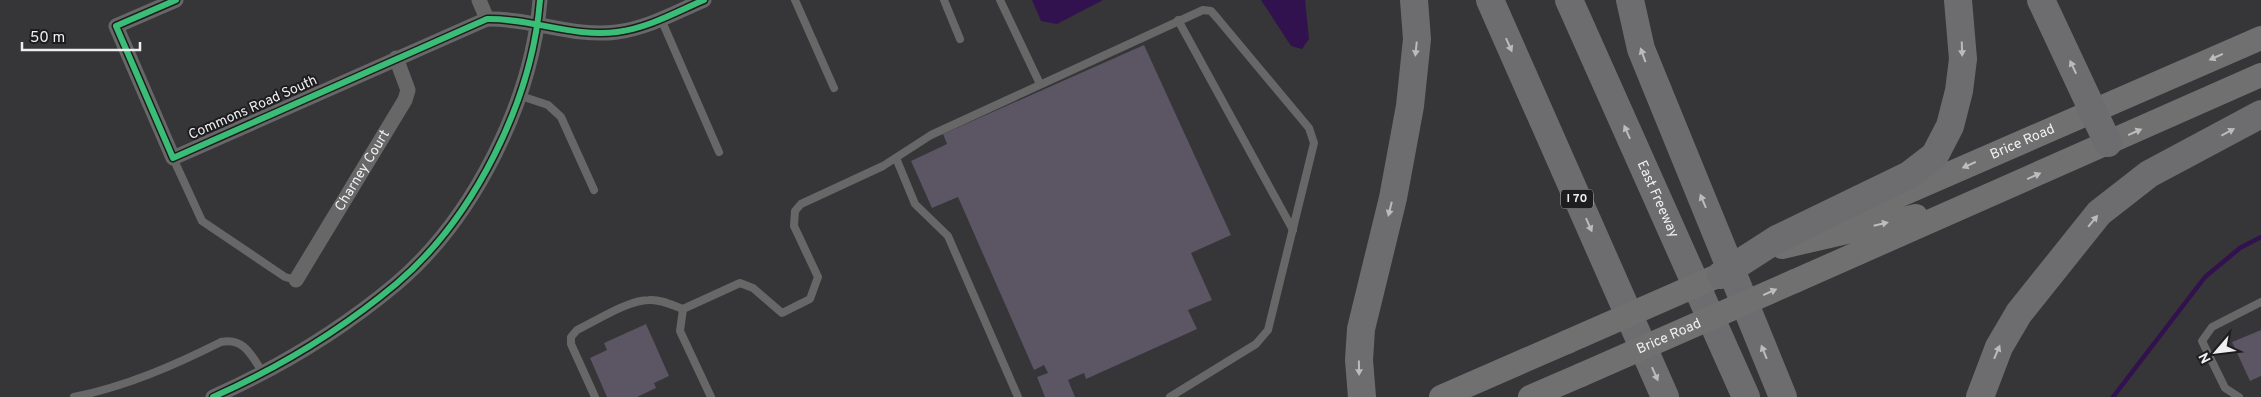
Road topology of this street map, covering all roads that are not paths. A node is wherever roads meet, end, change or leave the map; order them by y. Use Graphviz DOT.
graph roads {
  1 [pos="176,0"];
  2 [pos="479,0"];
  3 [pos="540,0"];
  4 [pos="704,0"];
  5 [pos="795,0"];
  6 [pos="944,0"];
  7 [pos="1000,0"];
  8 [pos="1414,0"];
  9 [pos="1490,0"];
  10 [pos="1569,0"];
  11 [pos="1630,0"];
  12 [pos="1958,0"];
  13 [pos="2041,0"];
  14 [pos="488,19"];
  15 [pos="661,19"];
  16 [pos="1178,20"];
  17 [pos="538,25"];
  18 [pos="2261,38"];
  19 [pos="960,39"];
  20 [pos="396,58"];
  21 [pos="2261,76"];
  22 [pos="1040,84"];
  23 [pos="834,88"];
  24 [pos="520,96"];
  25 [pos="2094,111"];
  26 [pos="2261,114"];
  27 [pos="2108,143"];
  28 [pos="719,152"];
  29 [pos="173,158"];
  30 [pos="896,158"];
  31 [pos="594,190"];
  32 [pos="1973,202"];
  33 [pos="1293,230"];
  34 [pos="1780,243"];
  35 [pos="1721,275"];
  36 [pos="296,280"];
  37 [pos="2261,302"];
  38 [pos="682,309"];
  39 [pos="1567,342"];
  40 [pos="263,373"];
  41 [pos="74,397"];
  42 [pos="213,397"];
  43 [pos="595,397"];
  44 [pos="711,397"];
  45 [pos="1018,397"];
  46 [pos="1170,397"];
  47 [pos="1362,397"];
  48 [pos="1441,397"];
  49 [pos="1483,397"];
  50 [pos="1530,397"];
  51 [pos="1665,397"];
  52 [pos="1746,397"];
  53 [pos="1783,397"];
  54 [pos="1980,397"];
  55 [pos="2239,397"];
  1 -- 29 [label="street"];
  2 -- 14 [label="street"];
  3 -- 17 [label="street"];
  4 -- 15 [label="street, Commons Road South"];
  5 -- 23 [label="lane"];
  6 -- 19 [label="lane"];
  7 -- 22 [label="lane"];
  8 -- 47 [label="highway, one-way"];
  9 -- 51 [label="highway, I 70, one-way"];
  52 -- 10 [label="highway, East Freeway, one-way"];
  53 -- 11 [label="highway, one-way"];
  12 -- 34 [label="highway, one-way"];
  25 -- 13 [label="highway, one-way"];
  14 -- 17 [label="street, Commons Road South"];
  14 -- 20 [label="street, Commons Road South"];
  15 -- 17 [label="street, Commons Road South"];
  15 -- 28 [label="lane"];
  16 -- 22 [label="lane"];
  16 -- 33 [label="lane"];
  16 -- 33 [label="lane"];
  17 -- 24 [label="street"];
  18 -- 25 [label="main road, Brice Road, one-way"];
  20 -- 29 [label="street, Commons Road South"];
  20 -- 36 [label="street, Charney Court"];
  27 -- 21 [label="main road, Brice Road, one-way"];
  22 -- 30 [label="lane"];
  24 -- 31 [label="lane"];
  24 -- 40 [label="street"];
  25 -- 27 [label="highway"];
  25 -- 34 [label="main road, Brice Road, one-way"];
  54 -- 26 [label="highway, one-way"];
  32 -- 27 [label="main road, Brice Road, one-way"];
  29 -- 36 [label="lane"];
  30 -- 38 [label="lane"];
  30 -- 45 [label="lane"];
  34 -- 32 [label="main road, Brice Road, one-way"];
  50 -- 32 [label="main road, Brice Road, one-way, bridge"];
  33 -- 46 [label="lane"];
  34 -- 35 [label="highway, bridge"];
  35 -- 39 [label="main road, bridge"];
  37 -- 55 [label="lane"];
  38 -- 43 [label="lane"];
  38 -- 44 [label="lane"];
  39 -- 48 [label="main road"];
  39 -- 49 [label="main road"];
  40 -- 41 [label="lane"];
  40 -- 42 [label="street"];
}
